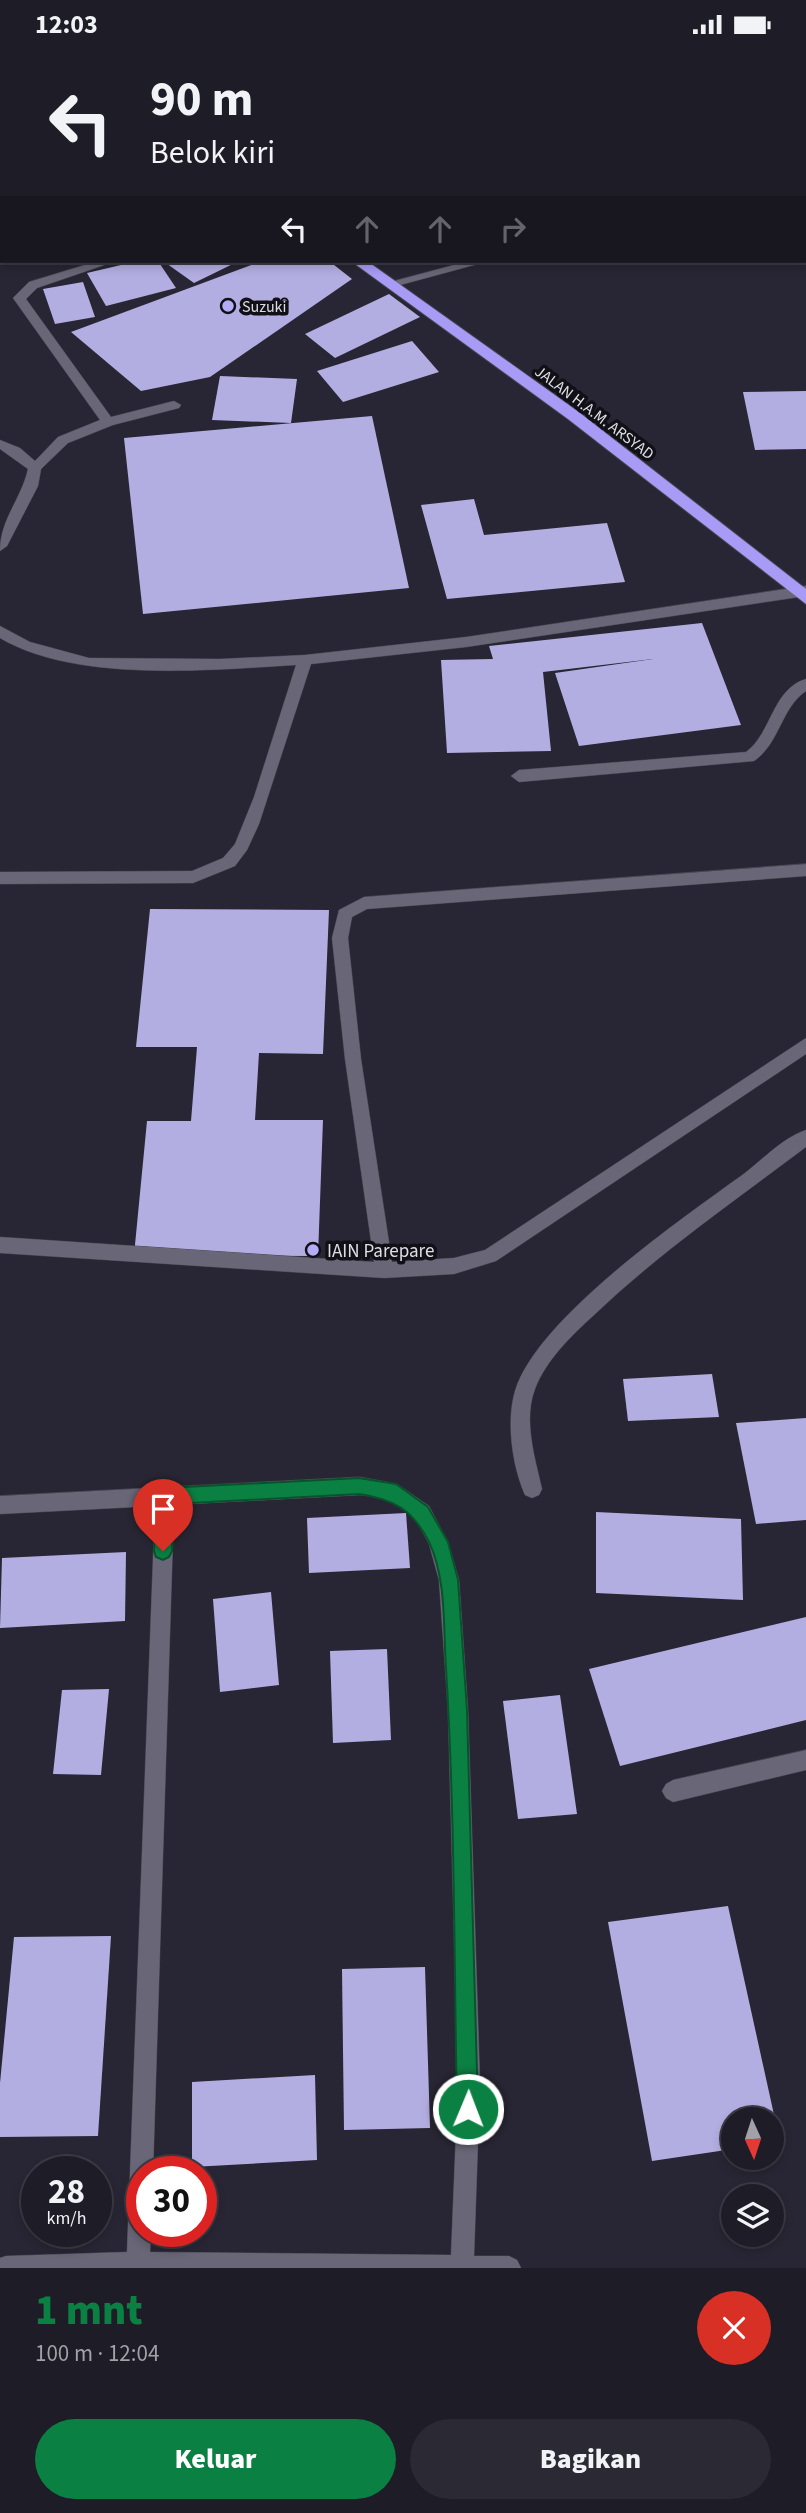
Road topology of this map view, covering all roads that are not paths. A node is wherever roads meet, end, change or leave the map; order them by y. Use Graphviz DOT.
graph roads {
  1 [pos="104,263"];
  2 [pos="361,263"];
  3 [pos="464,263"];
  4 [pos="425,267"];
  5 [pos="389,284"];
  6 [pos="174,405"];
  7 [pos="108,422"];
  8 [pos="0,444"];
  9 [pos="35,468"];
  10 [pos="0,546"];
  11 [pos="804,594"];
  12 [pos="0,631"];
  13 [pos="305,660"];
  14 [pos="806,684"];
  15 [pos="519,776"];
  16 [pos="806,870"];
  17 [pos="0,878"];
  18 [pos="806,1045"];
  19 [pos="806,1137"];
  20 [pos="0,1245"];
  21 [pos="384,1270"];
  22 [pos="532,1489"];
  23 [pos="165,1496"];
  24 [pos="0,1505"];
  25 [pos="806,1761"];
  26 [pos="673,1791"];
  27 [pos="138,2266"];
  28 [pos="462,2267"];
  29 [pos="6,2268"];
  30 [pos="509,2268"];
  1 -- 7 [label="street"];
  2 -- 5 [label="highway, JALAN H.A.M. ARSYAD"];
  3 -- 4 [label="street"];
  4 -- 5 [label="street"];
  5 -- 11 [label="highway, JALAN H.A.M. ARSYAD"];
  6 -- 7 [label="street"];
  7 -- 9 [label="street"];
  8 -- 9 [label="street"];
  9 -- 10 [label="street"];
  11 -- 13 [label="street"];
  12 -- 13 [label="street"];
  13 -- 17 [label="street"];
  14 -- 15 [label="street"];
  16 -- 21 [label="street"];
  18 -- 21 [label="street"];
  19 -- 22 [label="street"];
  20 -- 21 [label="street"];
  23 -- 24 [label="street"];
  23 -- 27 [label="street"];
  23 -- 28 [label="street"];
  25 -- 26 [label="street"];
  27 -- 28 [label="street"];
  27 -- 29 [label="street"];
  28 -- 30 [label="street"];
}
